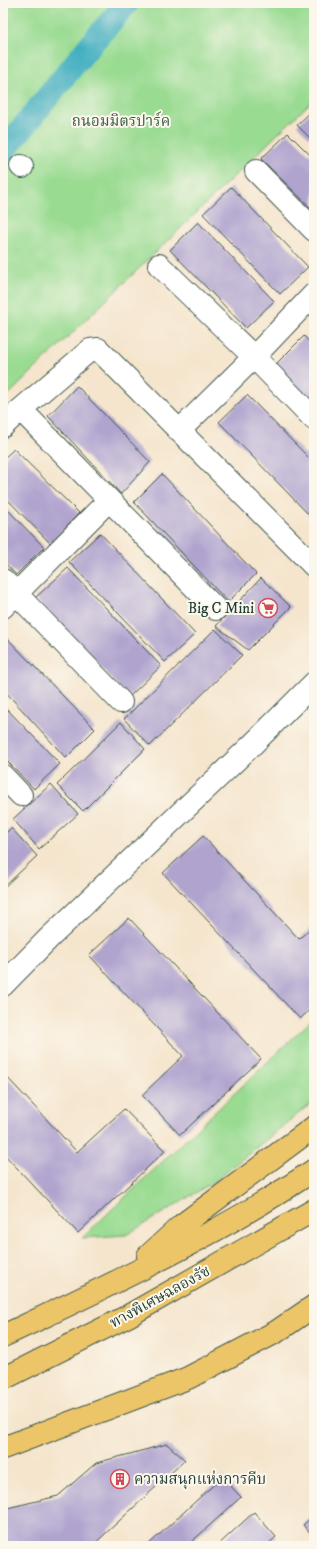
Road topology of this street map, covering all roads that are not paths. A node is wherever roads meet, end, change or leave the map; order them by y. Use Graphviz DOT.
graph roads {
  1 [pos="256,171"];
  2 [pos="314,230"];
  3 [pos="159,265"];
  4 [pos="314,294"];
  5 [pos="254,357"];
  6 [pos="29,418"];
  7 [pos="314,419"];
  8 [pos="3,426"];
  9 [pos="180,431"];
  10 [pos="109,500"];
  11 [pos="314,566"];
  12 [pos="7,594"];
  13 [pos="216,609"];
  14 [pos="314,683"];
  15 [pos="121,702"];
  16 [pos="3,776"];
  17 [pos="21,795"];
  18 [pos="3,985"];
  19 [pos="314,1127"];
  20 [pos="314,1170"];
  21 [pos="314,1210"];
  22 [pos="125,1277"];
  23 [pos="314,1306"];
  24 [pos="3,1336"];
  25 [pos="3,1379"];
  26 [pos="3,1448"];
  1 -- 2 [label="street"];
  3 -- 5 [label="street"];
  4 -- 5 [label="street"];
  5 -- 7 [label="street"];
  5 -- 9 [label="street"];
  6 -- 10 [label="street"];
  8 -- 9 [label="street"];
  9 -- 11 [label="street"];
  10 -- 12 [label="street"];
  10 -- 13 [label="street"];
  12 -- 15 [label="street"];
  14 -- 18 [label="street"];
  16 -- 17 [label="street"];
  19 -- 22 [label="highway"];
  20 -- 22 [label="highway"];
  21 -- 25 [label="highway, ทางพิเศษฉลองรัช"];
  22 -- 24 [label="highway"];
  23 -- 26 [label="highway"];
}
